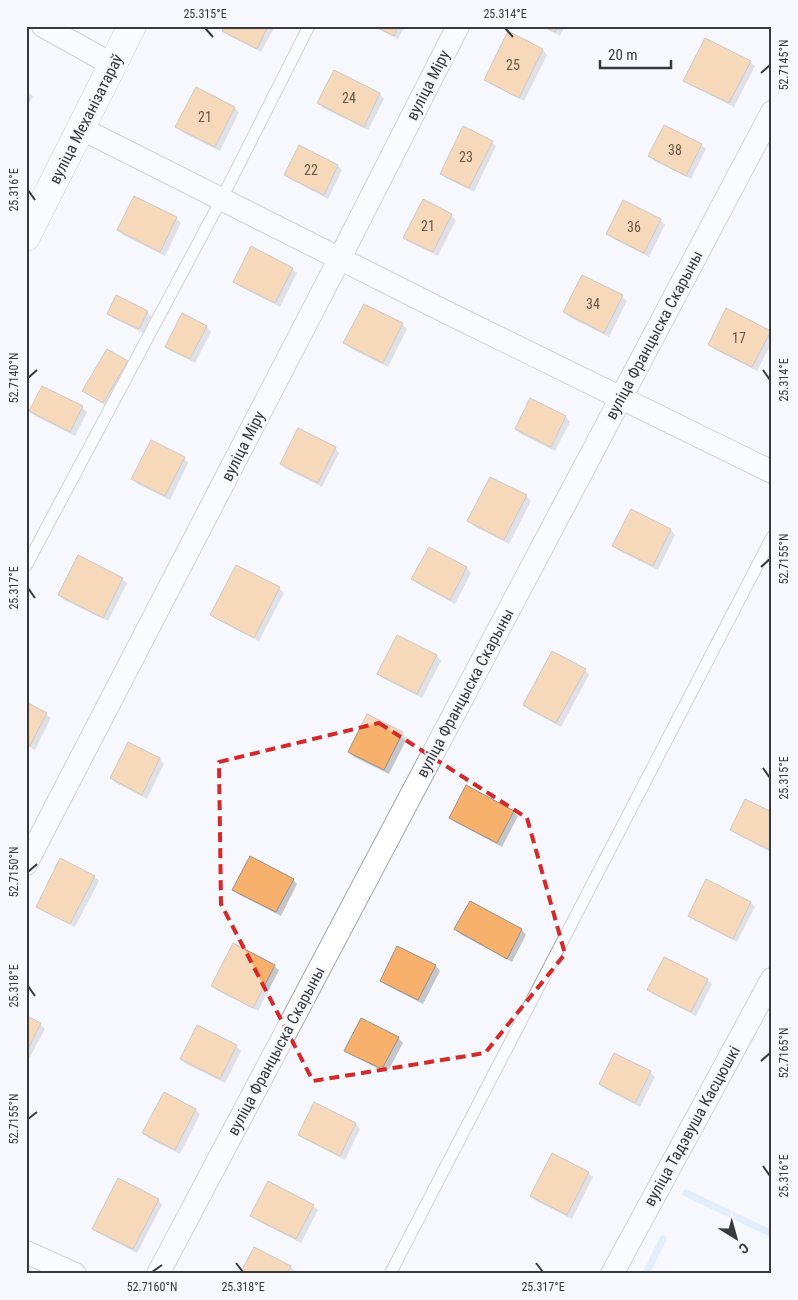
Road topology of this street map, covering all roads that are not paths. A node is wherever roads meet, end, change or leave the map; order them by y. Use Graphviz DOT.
graph roads {
  1 [pos="43,26"];
  2 [pos="132,26"];
  3 [pos="309,26"];
  4 [pos="458,26"];
  5 [pos="113,65"];
  6 [pos="772,112"];
  7 [pos="82,129"];
  8 [pos="221,200"];
  9 [pos="26,237"];
  10 [pos="340,258"];
  11 [pos="621,398"];
  12 [pos="772,472"];
  13 [pos="772,537"];
  14 [pos="26,566"];
  15 [pos="26,864"];
  16 [pos="772,979"];
  17 [pos="26,1252"];
  18 [pos="75,1274"];
  19 [pos="158,1274"];
  20 [pos="390,1274"];
  21 [pos="612,1274"];
  1 -- 5 [label="street"];
  2 -- 5 [label="street, вуліца Механізатараў"];
  3 -- 8 [label="lane"];
  4 -- 10 [label="street, вуліца Міру"];
  5 -- 7 [label="street, вуліца Механізатараў"];
  6 -- 11 [label="street, вуліца Францыска Скарыны"];
  7 -- 8 [label="street"];
  7 -- 9 [label="street, вуліца Механізатараў"];
  8 -- 10 [label="street"];
  8 -- 14 [label="lane"];
  10 -- 11 [label="street"];
  10 -- 15 [label="street, вуліца Міру"];
  11 -- 12 [label="street"];
  11 -- 19 [label="street, вуліца Францыска Скарыны"];
  13 -- 20 [label="lane"];
  16 -- 21 [label="street, вуліца Тадэвуша Касцюшкі"];
  17 -- 18 [label="street"];
}
